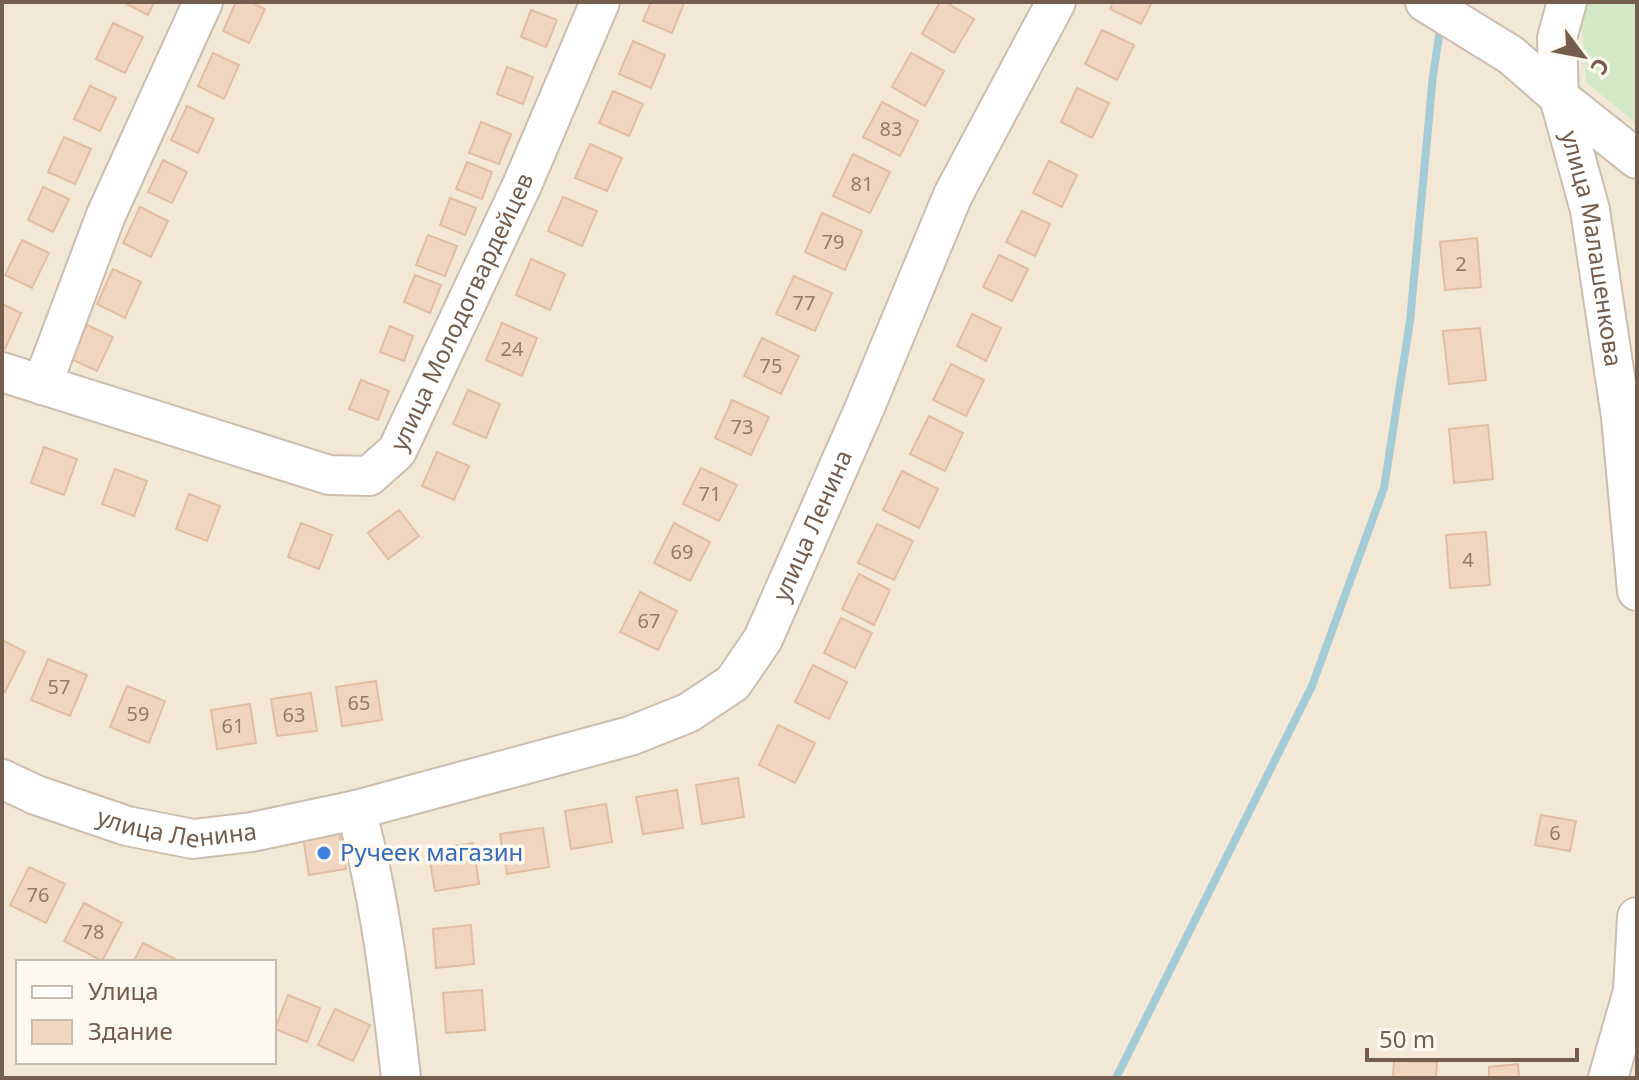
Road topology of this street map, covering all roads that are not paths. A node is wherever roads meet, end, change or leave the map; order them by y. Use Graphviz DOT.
graph roads {
  1 [pos="203,2"];
  2 [pos="600,2"];
  3 [pos="1056,2"];
  4 [pos="1567,2"];
  5 [pos="1426,3"];
  6 [pos="1557,38"];
  7 [pos="1511,55"];
  8 [pos="1559,97"];
  9 [pos="1637,159"];
  10 [pos="2,372"];
  11 [pos="42,385"];
  12 [pos="1637,591"];
  13 [pos="2,779"];
  14 [pos="356,810"];
  15 [pos="1637,917"];
  16 [pos="1605,1075"];
  17 [pos="401,1078"];
  1 -- 11 [label="street"];
  2 -- 11 [label="street, улица Молодогвардейцев"];
  3 -- 14 [label="street, улица Ленина"];
  4 -- 6 [label="street, улица Малашенкова"];
  5 -- 7 [label="street"];
  6 -- 7 [label="street"];
  6 -- 8 [label="street, улица Малашенкова"];
  7 -- 8 [label="street"];
  8 -- 9 [label="street"];
  8 -- 12 [label="street, улица Малашенкова"];
  10 -- 11 [label="street, улица Молодогвардейцев"];
  13 -- 14 [label="street, улица Ленина"];
  14 -- 17 [label="street"];
  15 -- 16 [label="street"];
}
